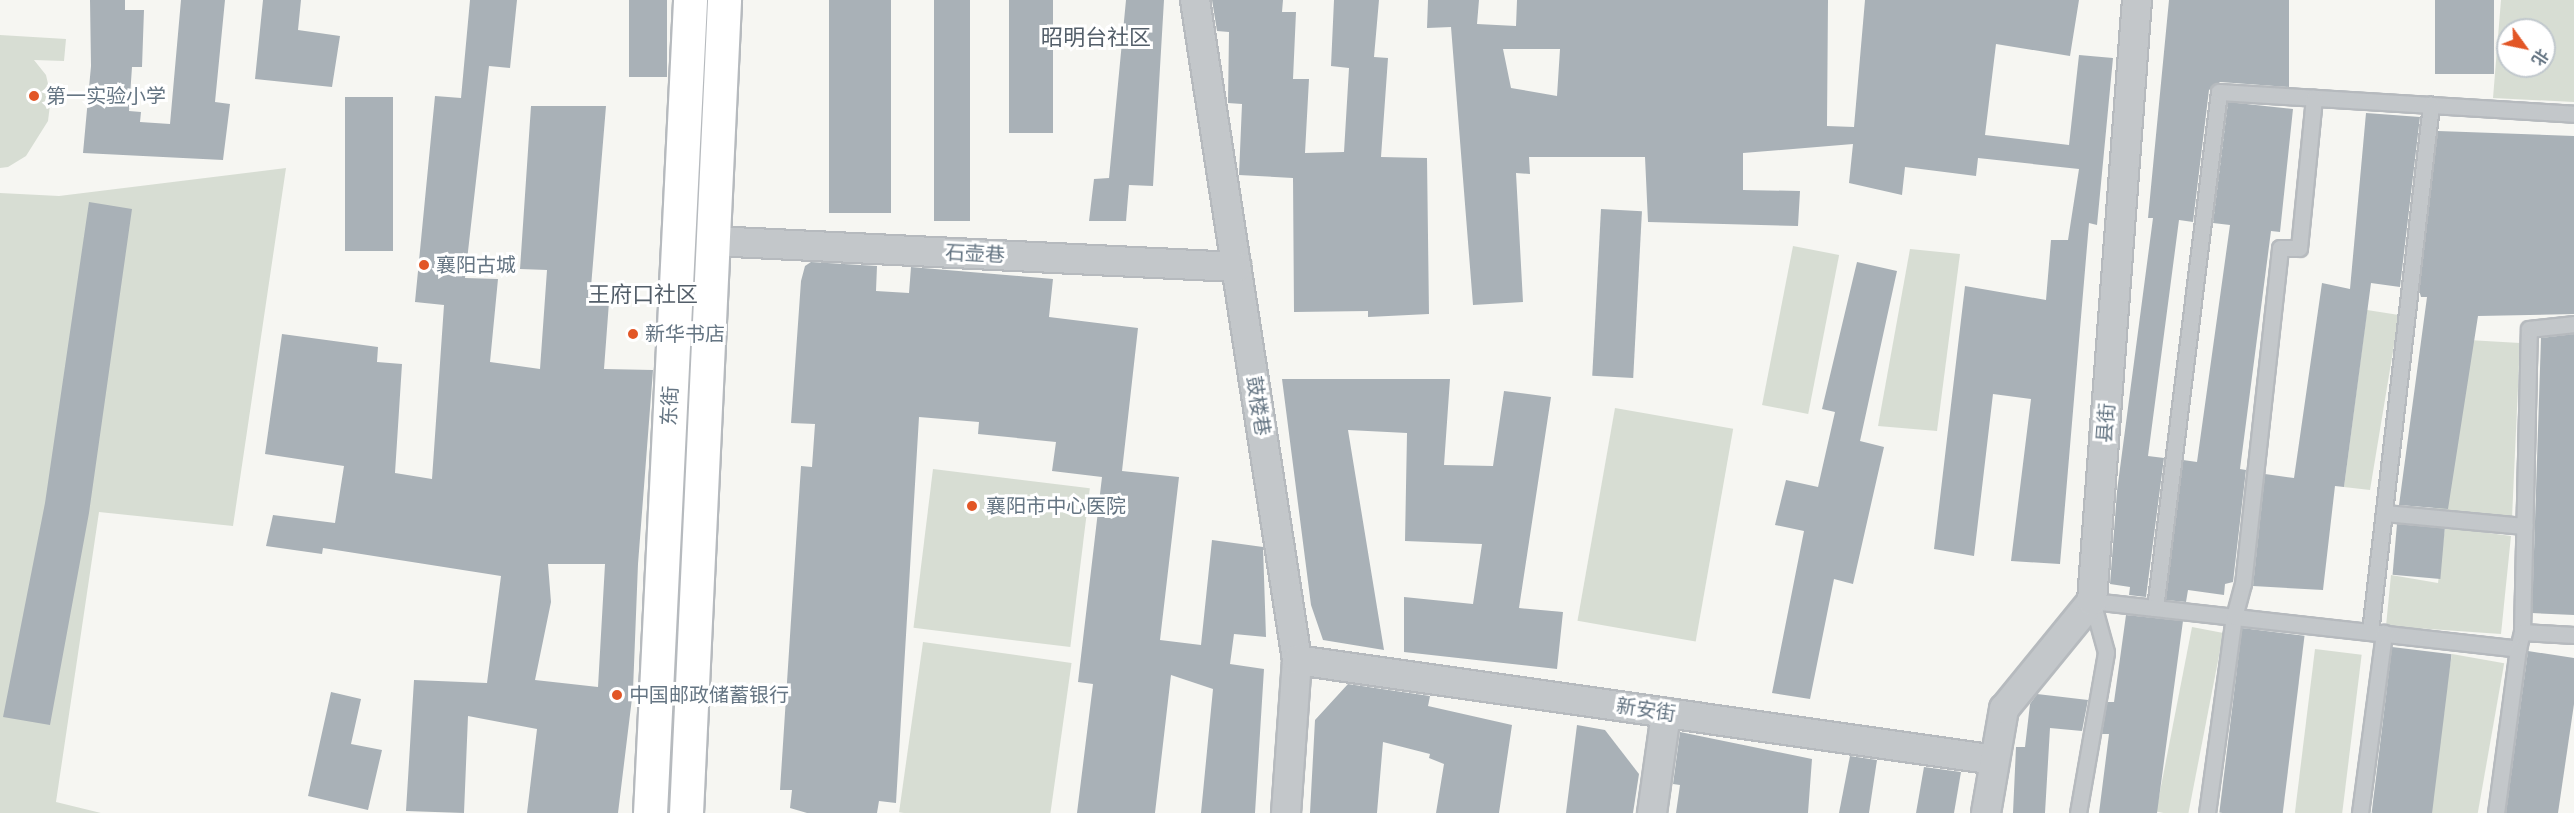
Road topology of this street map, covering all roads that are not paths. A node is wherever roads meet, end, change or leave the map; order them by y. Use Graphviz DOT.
graph roads {
  1 [pos="690,0"];
  2 [pos="724,0"];
  3 [pos="1195,0"];
  4 [pos="2137,0"];
  5 [pos="2314,98"];
  6 [pos="2431,105"];
  7 [pos="2574,114"];
  8 [pos="713,242"];
  9 [pos="1236,267"];
  10 [pos="2574,324"];
  11 [pos="2384,513"];
  12 [pos="2524,526"];
  13 [pos="2092,601"];
  14 [pos="2155,608"];
  15 [pos="2234,617"];
  16 [pos="2522,632"];
  17 [pos="2377,633"];
  18 [pos="2574,635"];
  19 [pos="2518,649"];
  20 [pos="1298,660"];
  21 [pos="1666,712"];
  22 [pos="1995,760"];
  23 [pos="650,813"];
  24 [pos="686,813"];
  25 [pos="1286,813"];
  26 [pos="1652,813"];
  27 [pos="1986,813"];
  28 [pos="2078,813"];
  29 [pos="2207,813"];
  30 [pos="2360,813"];
  31 [pos="2496,813"];
  1 -- 23 [label="main road, 东街"];
  2 -- 8 [label="main road, 东街"];
  3 -- 9 [label="street, 鼓楼巷"];
  4 -- 13 [label="street, 县街"];
  5 -- 6 [label="lane"];
  5 -- 14 [label="lane"];
  5 -- 15 [label="lane"];
  6 -- 7 [label="lane"];
  6 -- 11 [label="lane"];
  8 -- 9 [label="street, 石壶巷"];
  8 -- 24 [label="main road, 东街"];
  9 -- 20 [label="street, 鼓楼巷"];
  10 -- 12 [label="lane"];
  11 -- 12 [label="lane"];
  11 -- 17 [label="lane"];
  12 -- 16 [label="lane"];
  13 -- 14 [label="lane"];
  13 -- 22 [label="street"];
  13 -- 28 [label="lane"];
  14 -- 15 [label="lane"];
  15 -- 17 [label="lane"];
  15 -- 29 [label="lane"];
  16 -- 18 [label="lane"];
  16 -- 19 [label="lane"];
  17 -- 19 [label="lane"];
  17 -- 30 [label="lane"];
  19 -- 31 [label="lane"];
  20 -- 21 [label="street, 新安街"];
  20 -- 25 [label="street, 鼓楼巷"];
  21 -- 22 [label="street, 新安街"];
  21 -- 26 [label="street"];
  22 -- 27 [label="street"];
}
